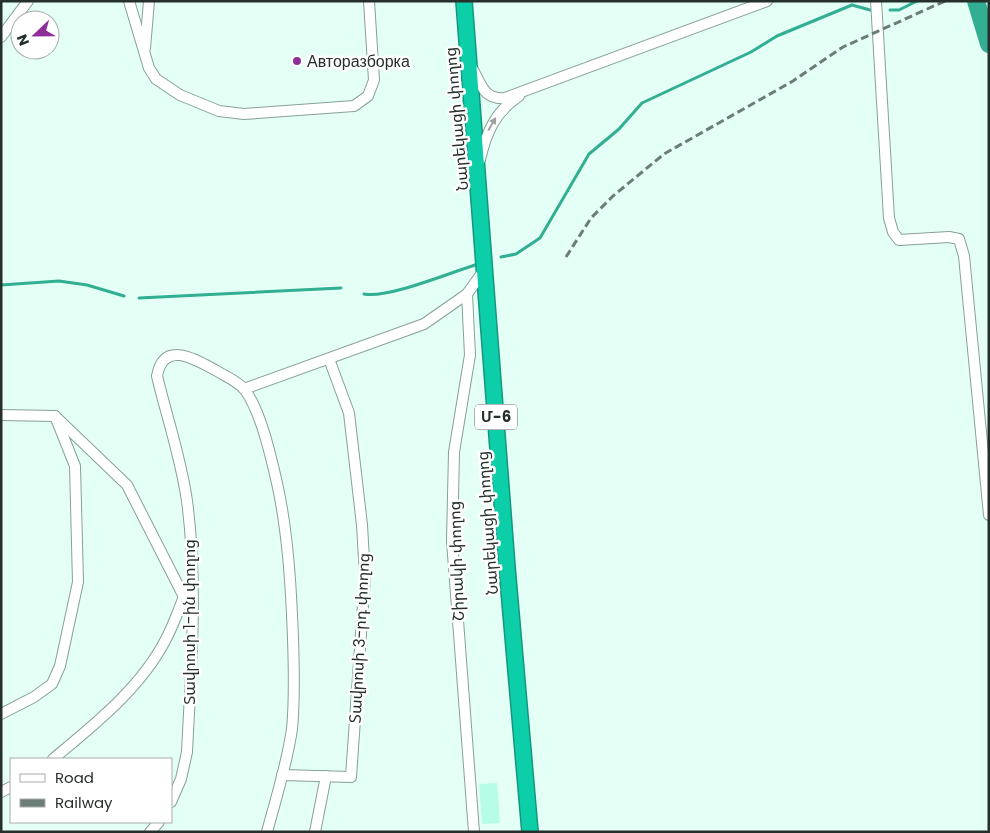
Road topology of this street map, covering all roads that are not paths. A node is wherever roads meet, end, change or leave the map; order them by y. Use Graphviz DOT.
graph roads {
  1 [pos="28,1"];
  2 [pos="129,1"];
  3 [pos="149,1"];
  4 [pos="369,1"];
  5 [pos="464,1"];
  6 [pos="767,1"];
  7 [pos="876,1"];
  8 [pos="1,37"];
  9 [pos="144,54"];
  10 [pos="468,63"];
  11 [pos="526,91"];
  12 [pos="478,170"];
  13 [pos="486,268"];
  14 [pos="466,294"];
  15 [pos="329,358"];
  16 [pos="244,389"];
  17 [pos="1,415"];
  18 [pos="55,416"];
  19 [pos="989,515"];
  20 [pos="188,598"];
  21 [pos="1,714"];
  22 [pos="54,758"];
  23 [pos="282,775"];
  24 [pos="326,776"];
  25 [pos="172,800"];
  26 [pos="267,832"];
  27 [pos="315,832"];
  28 [pos="474,832"];
  29 [pos="530,832"];
  1 -- 8 [label="street"];
  2 -- 9 [label="street"];
  3 -- 9 [label="street"];
  4 -- 9 [label="street"];
  5 -- 10 [label="highway, Նարեկացի փողոց / Մ-6"];
  6 -- 11 [label="street"];
  7 -- 19 [label="street"];
  10 -- 11 [label="street"];
  10 -- 12 [label="highway, Նարեկացի փողոց / Մ-6"];
  12 -- 11 [label="street, one-way"];
  12 -- 13 [label="highway, Նարեկացի փողոց / Մ-6"];
  13 -- 14 [label="street"];
  13 -- 29 [label="highway, Նարեկացի փողոց / Մ-6"];
  14 -- 15 [label="street"];
  14 -- 28 [label="street, Շիրակի փողոց"];
  15 -- 16 [label="street"];
  15 -- 24 [label="street, Տավրոսի 3-րդ փողոց"];
  16 -- 20 [label="street, Տավրոսի 1-ին փողոց"];
  16 -- 23 [label="street"];
  17 -- 18 [label="street"];
  18 -- 20 [label="street"];
  18 -- 21 [label="street"];
  20 -- 22 [label="street"];
  20 -- 25 [label="street, Տավրոսի 1-ին փողոց"];
  23 -- 24 [label="street, Տավրոսի 3-րդ փողոց"];
  23 -- 26 [label="street"];
  24 -- 27 [label="street"];
}
